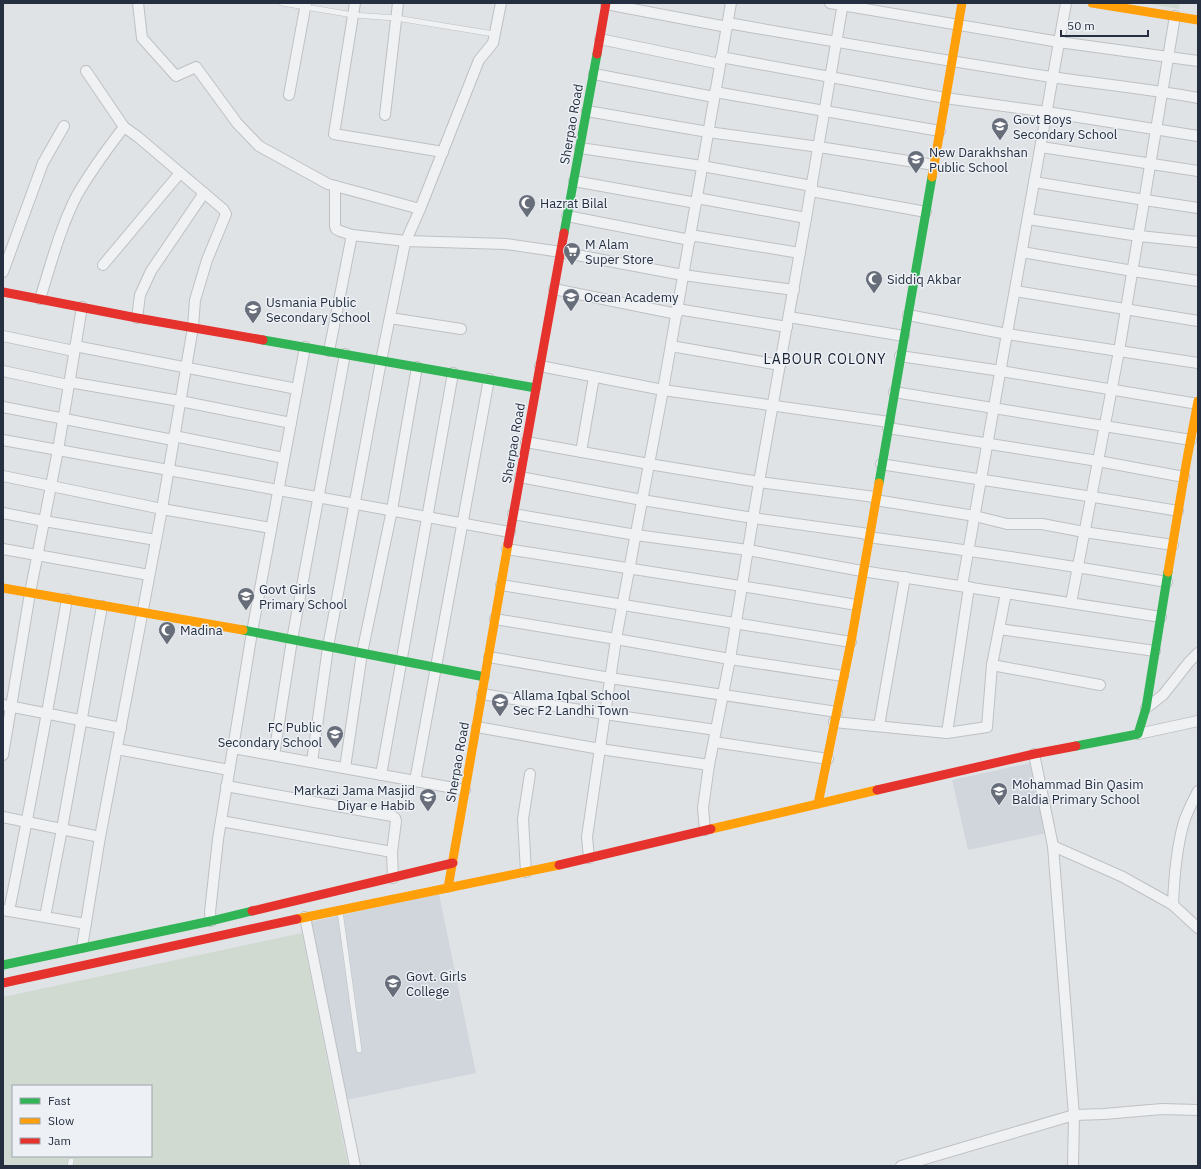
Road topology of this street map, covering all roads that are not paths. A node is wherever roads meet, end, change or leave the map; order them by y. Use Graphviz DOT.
graph roads {
  1 [pos="138,3"];
  2 [pos="282,3"];
  3 [pos="355,3"];
  4 [pos="398,3"];
  5 [pos="501,3"];
  6 [pos="731,3"];
  7 [pos="830,3"];
  8 [pos="962,3"];
  9 [pos="1066,3"];
  10 [pos="1092,3"];
  11 [pos="606,4"];
  12 [pos="843,4"];
  13 [pos="306,5"];
  14 [pos="353,15"];
  15 [pos="1175,16"];
  16 [pos="396,18"];
  17 [pos="1198,20"];
  18 [pos="958,24"];
  19 [pos="727,25"];
  20 [pos="494,34"];
  21 [pos="600,39"];
  22 [pos="837,42"];
  23 [pos="1059,42"];
  24 [pos="1168,57"];
  25 [pos="952,60"];
  26 [pos="721,61"];
  27 [pos="1198,61"];
  28 [pos="86,71"];
  29 [pos="594,74"];
  30 [pos="831,77"];
  31 [pos="1053,77"];
  32 [pos="1163,91"];
  33 [pos="715,94"];
  34 [pos="289,95"];
  35 [pos="946,98"];
  36 [pos="1198,98"];
  37 [pos="587,111"];
  38 [pos="825,111"];
  39 [pos="1047,112"];
  40 [pos="385,115"];
  41 [pos="64,126"];
  42 [pos="124,127"];
  43 [pos="1156,130"];
  44 [pos="940,131"];
  45 [pos="708,132"];
  46 [pos="1198,136"];
  47 [pos="819,147"];
  48 [pos="1041,147"];
  49 [pos="580,148"];
  50 [pos="443,152"];
  51 [pos="1151,164"];
  52 [pos="934,165"];
  53 [pos="702,166"];
  54 [pos="1198,171"];
  55 [pos="180,173"];
  56 [pos="574,181"];
  57 [pos="1034,182"];
  58 [pos="335,186"];
  59 [pos="812,188"];
  60 [pos="204,193"];
  61 [pos="1145,200"];
  62 [pos="696,201"];
  63 [pos="1198,208"];
  64 [pos="420,209"];
  65 [pos="926,212"];
  66 [pos="567,216"];
  67 [pos="806,218"];
  68 [pos="1028,218"];
  69 [pos="352,235"];
  70 [pos="1139,236"];
  71 [pos="690,237"];
  72 [pos="406,241"];
  73 [pos="1198,242"];
  74 [pos="561,252"];
  75 [pos="1022,252"];
  76 [pos="800,253"];
  77 [pos="103,265"];
  78 [pos="1133,271"];
  79 [pos="3,272"];
  80 [pos="683,275"];
  81 [pos="1198,281"];
  82 [pos="554,289"];
  83 [pos="794,290"];
  84 [pos="1015,291"];
  85 [pos="3,292"];
  86 [pos="40,299"];
  87 [pos="82,307"];
  88 [pos="1126,309"];
  89 [pos="677,311"];
  90 [pos="908,315"];
  91 [pos="137,318"];
  92 [pos="390,318"];
  93 [pos="1198,321"];
  94 [pos="788,322"];
  95 [pos="193,327"];
  96 [pos="461,329"];
  97 [pos="1007,334"];
  98 [pos="3,336"];
  99 [pos="904,336"];
  100 [pos="671,346"];
  101 [pos="305,347"];
  102 [pos="75,348"];
  103 [pos="329,351"];
  104 [pos="1119,351"];
  105 [pos="345,354"];
  106 [pos="900,356"];
  107 [pos="381,361"];
  108 [pos="1198,363"];
  109 [pos="780,365"];
  110 [pos="540,366"];
  111 [pos="417,367"];
  112 [pos="186,368"];
  113 [pos="3,371"];
  114 [pos="1001,371"];
  115 [pos="452,373"];
  116 [pos="594,376"];
  117 [pos="489,379"];
  118 [pos="69,383"];
  119 [pos="536,388"];
  120 [pos="297,389"];
  121 [pos="663,390"];
  122 [pos="1112,390"];
  123 [pos="894,392"];
  124 [pos="180,401"];
  125 [pos="1198,403"];
  126 [pos="773,406"];
  127 [pos="3,407"];
  128 [pos="994,408"];
  129 [pos="63,419"];
  130 [pos="291,423"];
  131 [pos="888,425"];
  132 [pos="1105,426"];
  133 [pos="174,438"];
  134 [pos="3,440"];
  135 [pos="1191,440"];
  136 [pos="526,442"];
  137 [pos="988,444"];
  138 [pos="58,450"];
  139 [pos="581,452"];
  140 [pos="284,458"];
  141 [pos="1098,461"];
  142 [pos="649,464"];
  143 [pos="881,464"];
  144 [pos="168,470"];
  145 [pos="3,476"];
  146 [pos="520,477"];
  147 [pos="1184,477"];
  148 [pos="981,480"];
  149 [pos="759,482"];
  150 [pos="51,486"];
  151 [pos="278,489"];
  152 [pos="1091,496"];
  153 [pos="319,497"];
  154 [pos="875,499"];
  155 [pos="642,500"];
  156 [pos="354,503"];
  157 [pos="162,509"];
  158 [pos="392,510"];
  159 [pos="1178,511"];
  160 [pos="3,512"];
  161 [pos="513,514"];
  162 [pos="975,516"];
  163 [pos="427,517"];
  164 [pos="754,518"];
  165 [pos="44,521"];
  166 [pos="462,523"];
  167 [pos="271,528"];
  168 [pos="510,532"];
  169 [pos="1084,532"];
  170 [pos="636,535"];
  171 [pos="869,536"];
  172 [pos="156,540"];
  173 [pos="1173,545"];
  174 [pos="3,549"];
  175 [pos="507,549"];
  176 [pos="748,550"];
  177 [pos="969,550"];
  178 [pos="37,555"];
  179 [pos="1078,566"];
  180 [pos="629,569"];
  181 [pos="862,570"];
  182 [pos="149,575"];
  183 [pos="905,577"];
  184 [pos="1167,582"];
  185 [pos="501,585"];
  186 [pos="742,586"];
  187 [pos="966,587"];
  188 [pos="3,588"];
  189 [pos="30,593"];
  190 [pos="1006,593"];
  191 [pos="67,599"];
  192 [pos="1071,603"];
  193 [pos="622,605"];
  194 [pos="856,605"];
  195 [pos="102,606"];
  196 [pos="141,613"];
  197 [pos="1161,617"];
  198 [pos="495,619"];
  199 [pos="736,623"];
  200 [pos="999,629"];
  201 [pos="252,632"];
  202 [pos="616,639"];
  203 [pos="292,640"];
  204 [pos="850,642"];
  205 [pos="328,647"];
  206 [pos="1155,651"];
  207 [pos="362,653"];
  208 [pos="1198,653"];
  209 [pos="489,657"];
  210 [pos="730,659"];
  211 [pos="401,661"];
  212 [pos="992,666"];
  213 [pos="436,667"];
  214 [pos="843,676"];
  215 [pos="485,677"];
  216 [pos="610,678"];
  217 [pos="1100,685"];
  218 [pos="482,694"];
  219 [pos="723,694"];
  220 [pos="7,706"];
  221 [pos="1146,708"];
  222 [pos="48,714"];
  223 [pos="605,714"];
  224 [pos="836,717"];
  225 [pos="82,720"];
  226 [pos="1198,721"];
  227 [pos="879,726"];
  228 [pos="476,727"];
  229 [pos="121,728"];
  230 [pos="716,730"];
  231 [pos="947,733"];
  232 [pos="1138,734"];
  233 [pos="714,742"];
  234 [pos="233,748"];
  235 [pos="116,749"];
  236 [pos="600,749"];
  237 [pos="1034,754"];
  238 [pos="3,755"];
  239 [pos="274,755"];
  240 [pos="828,759"];
  241 [pos="312,762"];
  242 [pos="709,765"];
  243 [pos="344,768"];
  244 [pos="229,770"];
  245 [pos="530,774"];
  246 [pos="381,775"];
  247 [pos="416,781"];
  248 [pos="226,786"];
  249 [pos="465,790"];
  250 [pos="1198,791"];
  251 [pos="818,804"];
  252 [pos="3,817"];
  253 [pos="221,821"];
  254 [pos="28,822"];
  255 [pos="62,829"];
  256 [pos="705,830"];
  257 [pos="100,837"];
  258 [pos="1053,846"];
  259 [pos="392,852"];
  260 [pos="589,858"];
  261 [pos="453,863"];
  262 [pos="526,872"];
  263 [pos="393,878"];
  264 [pos="448,888"];
  265 [pos="1173,905"];
  266 [pos="339,910"];
  267 [pos="6,911"];
  268 [pos="45,917"];
  269 [pos="305,917"];
  270 [pos="211,921"];
  271 [pos="86,924"];
  272 [pos="1198,928"];
  273 [pos="82,948"];
  274 [pos="3,965"];
  275 [pos="3,983"];
  276 [pos="359,1050"];
  277 [pos="1198,1110"];
  278 [pos="1074,1115"];
  279 [pos="355,1166"];
  280 [pos="902,1166"];
  281 [pos="1073,1166"];
  1 -- 58 [label="street"];
  2 -- 13 [label="lane"];
  3 -- 14 [label="street"];
  4 -- 16 [label="street"];
  5 -- 20 [label="street"];
  6 -- 19 [label="street"];
  7 -- 12 [label="street"];
  8 -- 18 [label="street"];
  9 -- 23 [label="street"];
  10 -- 15 [label="street"];
  11 -- 19 [label="street"];
  11 -- 21 [label="street, Sherpao Road"];
  12 -- 18 [label="street"];
  12 -- 22 [label="street"];
  13 -- 14 [label="lane"];
  13 -- 34 [label="street"];
  14 -- 16 [label="lane"];
  14 -- 50 [label="street"];
  15 -- 17 [label="street"];
  15 -- 24 [label="street"];
  16 -- 20 [label="lane"];
  16 -- 40 [label="street"];
  18 -- 23 [label="street"];
  18 -- 25 [label="street"];
  19 -- 22 [label="street"];
  19 -- 26 [label="street"];
  20 -- 50 [label="street"];
  21 -- 26 [label="street"];
  21 -- 29 [label="street, Sherpao Road"];
  22 -- 25 [label="street"];
  22 -- 30 [label="street"];
  23 -- 24 [label="street"];
  23 -- 31 [label="street"];
  24 -- 27 [label="street"];
  24 -- 32 [label="street"];
  25 -- 31 [label="street"];
  25 -- 35 [label="street"];
  26 -- 30 [label="street"];
  26 -- 33 [label="street"];
  28 -- 42 [label="street"];
  29 -- 33 [label="street"];
  29 -- 37 [label="street, Sherpao Road"];
  30 -- 35 [label="street"];
  30 -- 38 [label="street"];
  31 -- 32 [label="street"];
  31 -- 39 [label="street"];
  32 -- 36 [label="street"];
  32 -- 43 [label="street"];
  33 -- 38 [label="street"];
  33 -- 45 [label="street"];
  35 -- 39 [label="street"];
  35 -- 44 [label="street"];
  37 -- 45 [label="street"];
  37 -- 49 [label="street, Sherpao Road"];
  38 -- 44 [label="street"];
  38 -- 47 [label="street"];
  39 -- 43 [label="street"];
  39 -- 48 [label="street"];
  41 -- 79 [label="street"];
  42 -- 55 [label="street"];
  42 -- 86 [label="street"];
  43 -- 46 [label="street"];
  43 -- 51 [label="street"];
  44 -- 52 [label="street"];
  45 -- 47 [label="street"];
  45 -- 53 [label="street"];
  47 -- 52 [label="street"];
  47 -- 59 [label="street"];
  48 -- 51 [label="street"];
  48 -- 57 [label="street"];
  49 -- 53 [label="street"];
  49 -- 56 [label="street, Sherpao Road"];
  50 -- 64 [label="street"];
  51 -- 54 [label="street"];
  51 -- 61 [label="street"];
  52 -- 65 [label="street"];
  53 -- 59 [label="street"];
  53 -- 62 [label="street"];
  55 -- 60 [label="street"];
  55 -- 77 [label="street"];
  56 -- 62 [label="street"];
  56 -- 66 [label="street, Sherpao Road"];
  57 -- 61 [label="street"];
  57 -- 68 [label="street"];
  58 -- 64 [label="street"];
  58 -- 69 [label="street"];
  59 -- 65 [label="street"];
  59 -- 67 [label="street"];
  60 -- 91 [label="street"];
  60 -- 95 [label="street"];
  61 -- 63 [label="street"];
  61 -- 70 [label="street"];
  62 -- 67 [label="street"];
  62 -- 71 [label="street"];
  64 -- 72 [label="street"];
  65 -- 90 [label="street"];
  66 -- 71 [label="street"];
  66 -- 74 [label="street, Sherpao Road"];
  67 -- 76 [label="street"];
  68 -- 70 [label="street"];
  68 -- 75 [label="street"];
  69 -- 72 [label="street"];
  69 -- 103 [label="street"];
  70 -- 73 [label="street"];
  70 -- 78 [label="street"];
  71 -- 76 [label="street"];
  71 -- 80 [label="street"];
  72 -- 74 [label="street"];
  72 -- 92 [label="street"];
  74 -- 80 [label="street"];
  74 -- 82 [label="street, Sherpao Road"];
  75 -- 78 [label="street"];
  75 -- 84 [label="street"];
  76 -- 83 [label="street"];
  78 -- 81 [label="street"];
  78 -- 88 [label="street"];
  80 -- 83 [label="street"];
  80 -- 89 [label="street"];
  82 -- 89 [label="street"];
  82 -- 110 [label="street, Sherpao Road"];
  83 -- 94 [label="street"];
  84 -- 88 [label="street"];
  84 -- 97 [label="street"];
  85 -- 86 [label="street"];
  86 -- 87 [label="street"];
  87 -- 91 [label="street"];
  87 -- 102 [label="street"];
  88 -- 93 [label="street"];
  88 -- 104 [label="street"];
  89 -- 94 [label="street"];
  89 -- 100 [label="street"];
  90 -- 97 [label="street"];
  90 -- 99 [label="street"];
  91 -- 95 [label="street"];
  92 -- 96 [label="street"];
  92 -- 107 [label="street"];
  94 -- 99 [label="street"];
  94 -- 109 [label="street"];
  95 -- 101 [label="street"];
  95 -- 112 [label="street"];
  97 -- 104 [label="street"];
  97 -- 114 [label="street"];
  98 -- 102 [label="street"];
  99 -- 106 [label="street"];
  100 -- 109 [label="street"];
  100 -- 121 [label="street"];
  101 -- 103 [label="street"];
  101 -- 120 [label="street"];
  102 -- 112 [label="street"];
  102 -- 118 [label="street"];
  103 -- 105 [label="street"];
  104 -- 108 [label="street"];
  104 -- 122 [label="street"];
  105 -- 107 [label="street"];
  105 -- 153 [label="street"];
  106 -- 114 [label="street"];
  106 -- 123 [label="street"];
  107 -- 111 [label="street"];
  107 -- 156 [label="street"];
  109 -- 126 [label="street"];
  110 -- 116 [label="street"];
  110 -- 119 [label="street, Sherpao Road"];
  111 -- 115 [label="street"];
  111 -- 158 [label="street"];
  112 -- 120 [label="street"];
  112 -- 124 [label="street"];
  113 -- 118 [label="street"];
  114 -- 122 [label="street"];
  114 -- 128 [label="street"];
  115 -- 117 [label="street"];
  115 -- 163 [label="street"];
  116 -- 121 [label="street"];
  116 -- 139 [label="street"];
  117 -- 119 [label="street"];
  117 -- 166 [label="street"];
  118 -- 124 [label="street"];
  118 -- 129 [label="street"];
  119 -- 136 [label="street, Sherpao Road"];
  120 -- 130 [label="street"];
  121 -- 126 [label="street"];
  121 -- 142 [label="street"];
  122 -- 125 [label="street"];
  122 -- 132 [label="street"];
  123 -- 128 [label="street"];
  123 -- 131 [label="street"];
  124 -- 130 [label="street"];
  124 -- 133 [label="street"];
  125 -- 135 [label="street"];
  126 -- 131 [label="street"];
  126 -- 149 [label="street"];
  127 -- 129 [label="street"];
  128 -- 132 [label="street"];
  128 -- 137 [label="street"];
  129 -- 133 [label="street"];
  129 -- 138 [label="street"];
  130 -- 140 [label="street"];
  131 -- 137 [label="street"];
  131 -- 143 [label="street"];
  132 -- 135 [label="street"];
  132 -- 141 [label="street"];
  133 -- 140 [label="street"];
  133 -- 144 [label="street"];
  134 -- 138 [label="street"];
  135 -- 147 [label="street"];
  136 -- 139 [label="street"];
  136 -- 146 [label="street, Sherpao Road"];
  137 -- 141 [label="street"];
  137 -- 148 [label="street"];
  138 -- 144 [label="street"];
  138 -- 150 [label="street"];
  139 -- 142 [label="street"];
  140 -- 151 [label="street"];
  141 -- 147 [label="street"];
  141 -- 152 [label="street"];
  142 -- 149 [label="street"];
  142 -- 155 [label="street"];
  143 -- 148 [label="street"];
  143 -- 154 [label="street"];
  144 -- 151 [label="street"];
  144 -- 157 [label="street"];
  145 -- 150 [label="street"];
  146 -- 155 [label="street"];
  146 -- 161 [label="street, Sherpao Road"];
  147 -- 159 [label="street"];
  148 -- 152 [label="street"];
  148 -- 162 [label="street"];
  149 -- 154 [label="street"];
  149 -- 164 [label="street"];
  150 -- 157 [label="street"];
  150 -- 165 [label="street"];
  151 -- 153 [label="street"];
  151 -- 167 [label="street"];
  152 -- 159 [label="street"];
  152 -- 169 [label="street"];
  153 -- 156 [label="street"];
  153 -- 203 [label="street"];
  154 -- 162 [label="street"];
  154 -- 171 [label="street"];
  155 -- 164 [label="street"];
  155 -- 170 [label="street"];
  156 -- 158 [label="street"];
  156 -- 205 [label="street"];
  157 -- 167 [label="street"];
  157 -- 172 [label="street"];
  158 -- 163 [label="street"];
  158 -- 207 [label="street"];
  159 -- 173 [label="street"];
  160 -- 165 [label="street"];
  161 -- 168 [label="street, Sherpao Road"];
  161 -- 170 [label="street"];
  162 -- 169 [label="street"];
  162 -- 177 [label="street"];
  163 -- 166 [label="street"];
  163 -- 211 [label="street"];
  164 -- 171 [label="street"];
  164 -- 176 [label="street"];
  165 -- 172 [label="street"];
  165 -- 178 [label="street"];
  166 -- 168 [label="street"];
  166 -- 213 [label="street"];
  167 -- 201 [label="street"];
  168 -- 175 [label="street, Sherpao Road"];
  169 -- 173 [label="street"];
  169 -- 179 [label="street"];
  170 -- 176 [label="street"];
  170 -- 180 [label="street"];
  171 -- 177 [label="street"];
  171 -- 181 [label="street"];
  172 -- 182 [label="street"];
  173 -- 184 [label="street"];
  174 -- 178 [label="street"];
  175 -- 180 [label="street"];
  175 -- 185 [label="street, Sherpao Road"];
  176 -- 181 [label="street"];
  176 -- 186 [label="street"];
  177 -- 179 [label="street"];
  177 -- 187 [label="street"];
  178 -- 182 [label="street"];
  178 -- 189 [label="street"];
  179 -- 184 [label="street"];
  179 -- 192 [label="street"];
  180 -- 186 [label="street"];
  180 -- 193 [label="street"];
  181 -- 183 [label="street"];
  181 -- 194 [label="street"];
  182 -- 196 [label="street"];
  183 -- 187 [label="street"];
  183 -- 227 [label="street"];
  184 -- 197 [label="street"];
  185 -- 193 [label="street"];
  185 -- 198 [label="street, Sherpao Road"];
  186 -- 194 [label="street"];
  186 -- 199 [label="street"];
  187 -- 190 [label="street"];
  187 -- 231 [label="street"];
  188 -- 189 [label="street"];
  189 -- 191 [label="street"];
  189 -- 220 [label="street"];
  190 -- 192 [label="street"];
  190 -- 200 [label="street"];
  191 -- 195 [label="street"];
  191 -- 222 [label="street"];
  192 -- 197 [label="street"];
  193 -- 199 [label="street"];
  193 -- 202 [label="street"];
  194 -- 204 [label="street"];
  195 -- 196 [label="street"];
  195 -- 225 [label="street"];
  196 -- 201 [label="street"];
  196 -- 229 [label="street"];
  197 -- 206 [label="street"];
  198 -- 202 [label="street"];
  198 -- 209 [label="street, Sherpao Road"];
  199 -- 204 [label="street"];
  199 -- 210 [label="street"];
  200 -- 206 [label="street"];
  200 -- 212 [label="street"];
  201 -- 203 [label="street"];
  201 -- 234 [label="street"];
  202 -- 210 [label="street"];
  202 -- 216 [label="street"];
  203 -- 205 [label="street"];
  203 -- 239 [label="street"];
  204 -- 214 [label="street"];
  205 -- 207 [label="street"];
  205 -- 241 [label="street"];
  206 -- 221 [label="street"];
  207 -- 211 [label="street"];
  207 -- 243 [label="street"];
  208 -- 221 [label="street"];
  209 -- 215 [label="street, Sherpao Road"];
  209 -- 216 [label="street"];
  210 -- 214 [label="street"];
  210 -- 219 [label="street"];
  211 -- 213 [label="street"];
  211 -- 246 [label="street"];
  212 -- 217 [label="street"];
  212 -- 231 [label="street"];
  213 -- 215 [label="street"];
  213 -- 247 [label="street"];
  214 -- 224 [label="street"];
  215 -- 218 [label="street, Sherpao Road"];
  216 -- 219 [label="street"];
  216 -- 223 [label="street"];
  218 -- 223 [label="street"];
  218 -- 228 [label="street, Sherpao Road"];
  219 -- 224 [label="street"];
  219 -- 230 [label="street"];
  220 -- 222 [label="street"];
  220 -- 238 [label="street"];
  221 -- 232 [label="street"];
  222 -- 225 [label="street"];
  222 -- 254 [label="street"];
  223 -- 230 [label="street"];
  223 -- 236 [label="street"];
  224 -- 227 [label="street"];
  224 -- 240 [label="street"];
  225 -- 229 [label="street"];
  225 -- 255 [label="street"];
  226 -- 232 [label="street"];
  227 -- 231 [label="street"];
  228 -- 236 [label="street"];
  228 -- 249 [label="street, Sherpao Road"];
  229 -- 235 [label="street"];
  230 -- 233 [label="street"];
  232 -- 237 [label="street"];
  233 -- 240 [label="street"];
  233 -- 242 [label="street"];
  234 -- 239 [label="street"];
  234 -- 244 [label="street"];
  235 -- 244 [label="street"];
  235 -- 257 [label="street"];
  236 -- 242 [label="street"];
  236 -- 260 [label="street"];
  237 -- 251 [label="street"];
  237 -- 258 [label="street"];
  239 -- 241 [label="street"];
  240 -- 251 [label="street"];
  241 -- 243 [label="street"];
  242 -- 256 [label="street"];
  243 -- 246 [label="street"];
  244 -- 248 [label="street"];
  245 -- 262 [label="street"];
  246 -- 247 [label="street"];
  247 -- 249 [label="street"];
  248 -- 253 [label="street"];
  248 -- 259 [label="street"];
  249 -- 261 [label="street, Sherpao Road"];
  250 -- 265 [label="street"];
  251 -- 256 [label="street"];
  252 -- 254 [label="street"];
  253 -- 259 [label="street"];
  253 -- 270 [label="street"];
  254 -- 255 [label="street"];
  254 -- 267 [label="street"];
  255 -- 257 [label="street"];
  255 -- 268 [label="street"];
  256 -- 260 [label="street"];
  257 -- 271 [label="street"];
  258 -- 265 [label="street"];
  258 -- 278 [label="street"];
  259 -- 263 [label="street"];
  260 -- 262 [label="street"];
  261 -- 263 [label="street"];
  261 -- 264 [label="street, Sherpao Road"];
  262 -- 264 [label="street"];
  263 -- 270 [label="street"];
  264 -- 266 [label="street"];
  265 -- 272 [label="street"];
  266 -- 269 [label="street"];
  266 -- 276 [label="lane"];
  267 -- 268 [label="street"];
  268 -- 271 [label="street"];
  269 -- 275 [label="street"];
  269 -- 279 [label="street"];
  270 -- 273 [label="street"];
  271 -- 273 [label="street"];
  273 -- 274 [label="street"];
  277 -- 278 [label="street"];
  278 -- 280 [label="street"];
  278 -- 281 [label="street"];
}
